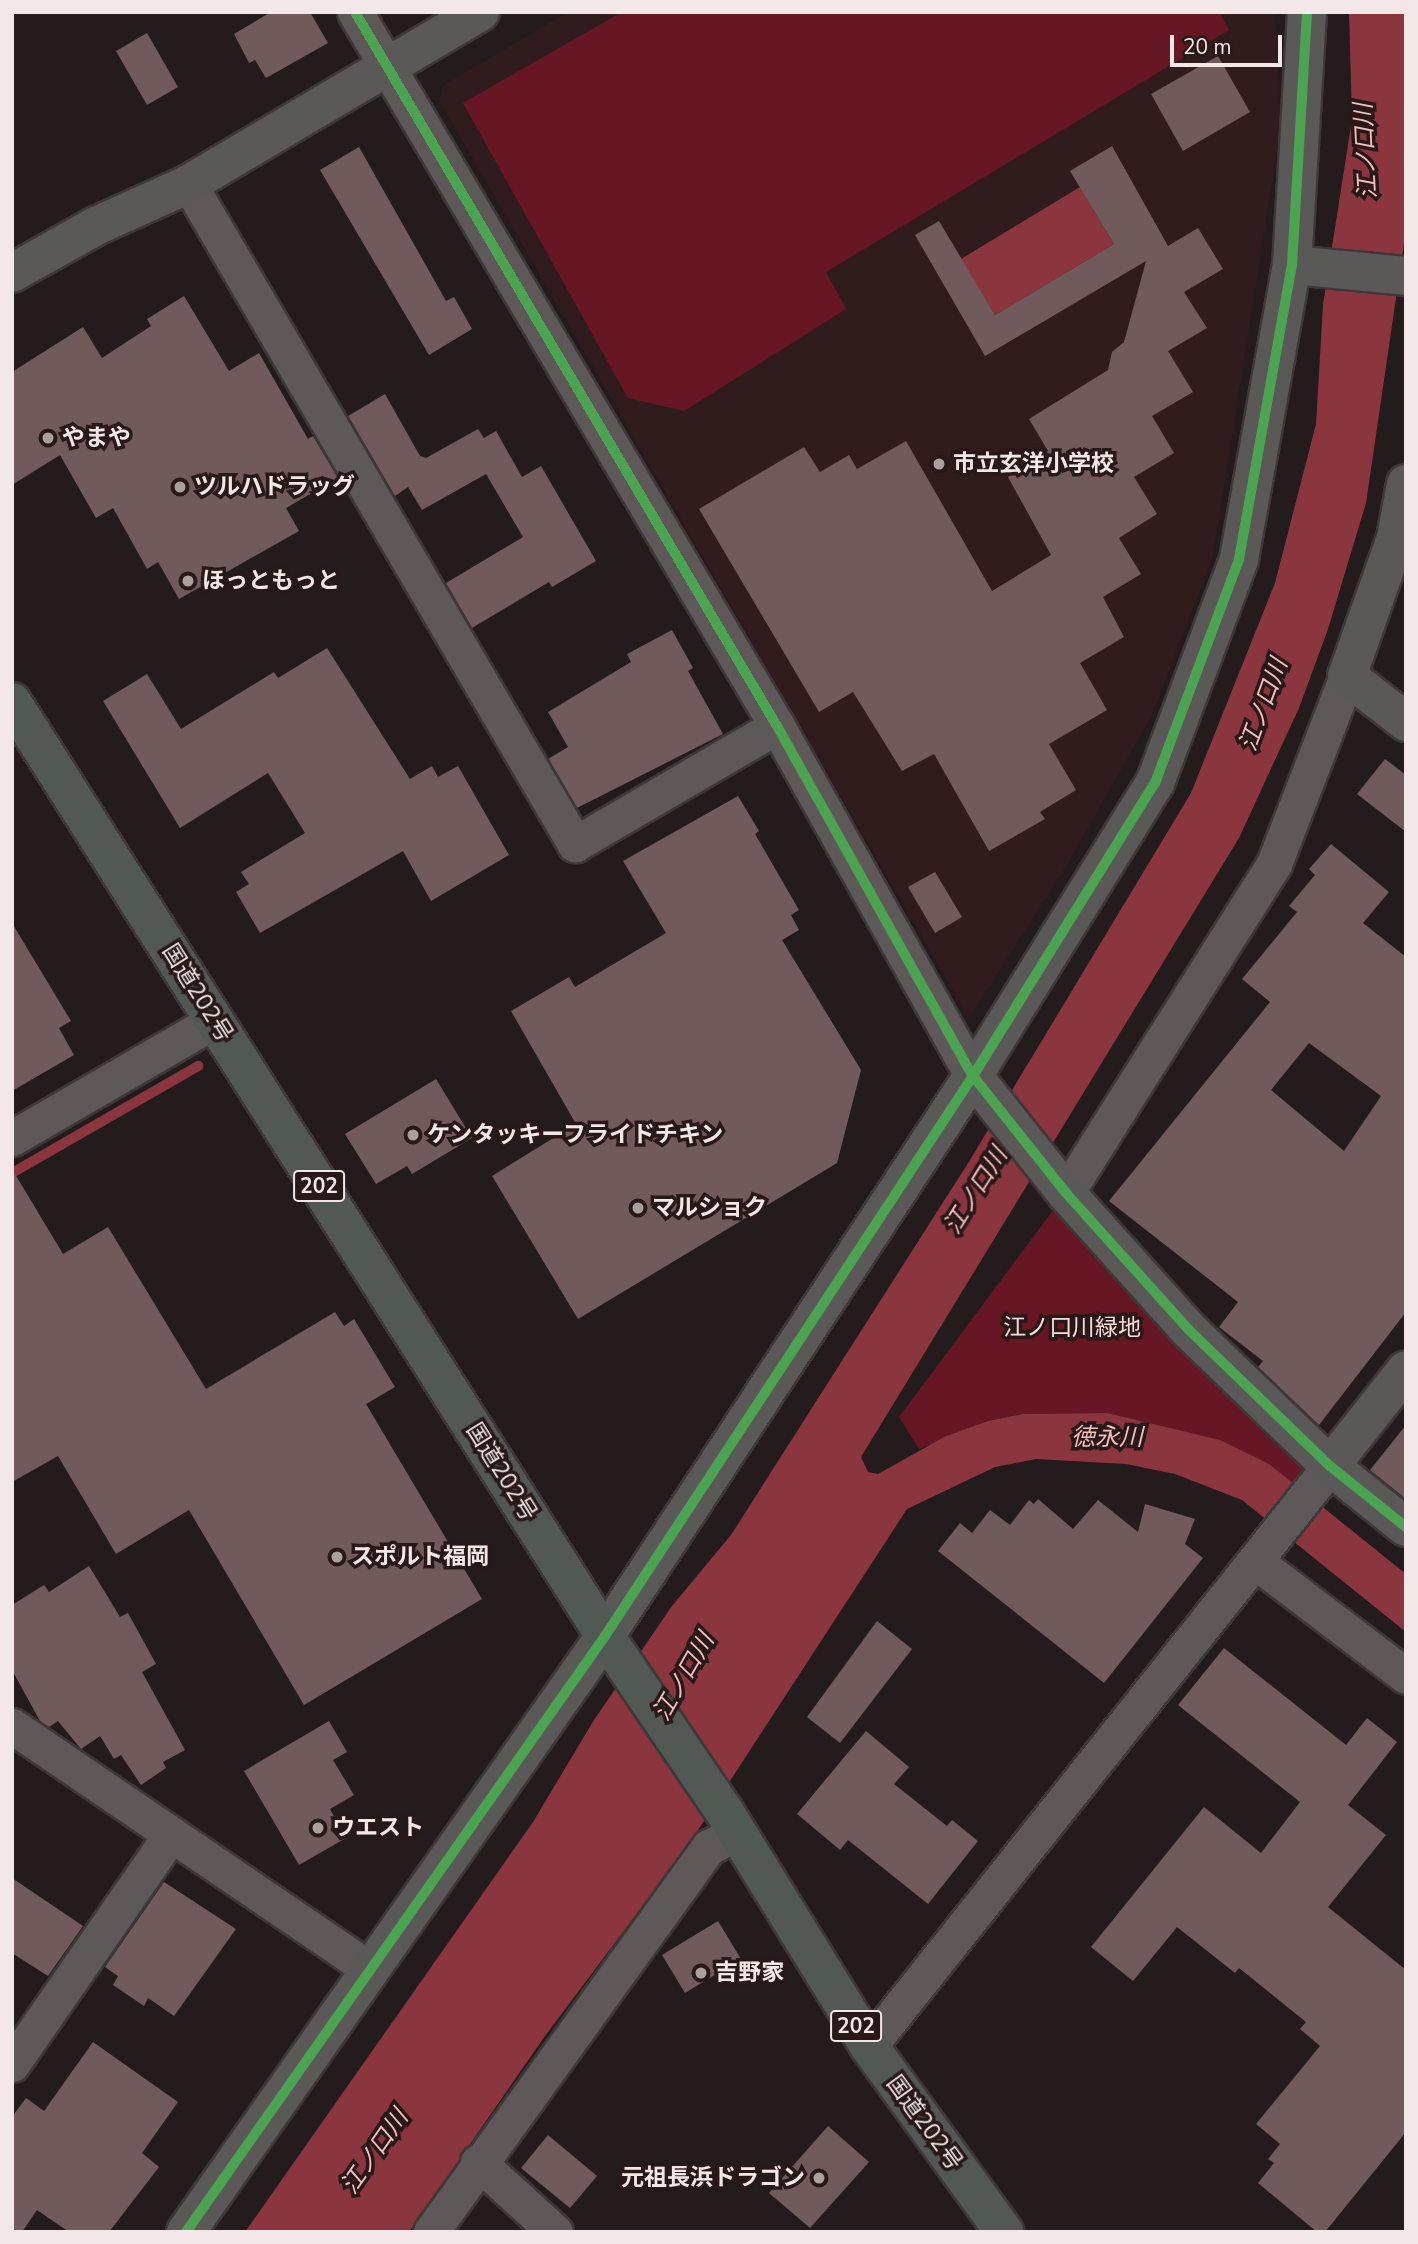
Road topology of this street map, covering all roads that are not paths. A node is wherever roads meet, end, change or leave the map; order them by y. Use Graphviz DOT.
graph roads {
  1 [pos="355,12"];
  2 [pos="480,12"];
  3 [pos="1307,12"];
  4 [pos="387,68"];
  5 [pos="189,184"];
  6 [pos="1292,265"];
  7 [pos="12,273"];
  8 [pos="1406,276"];
  9 [pos="1406,484"];
  10 [pos="1347,676"];
  11 [pos="12,702"];
  12 [pos="1406,722"];
  13 [pos="777,726"];
  14 [pos="214,1021"];
  15 [pos="973,1076"];
  16 [pos="12,1138"];
  17 [pos="1066,1193"];
  18 [pos="1406,1370"];
  19 [pos="1330,1466"];
  20 [pos="1406,1527"];
  21 [pos="1256,1562"];
  22 [pos="605,1636"];
  23 [pos="1406,1676"];
  24 [pos="12,1726"];
  25 [pos="730,1822"];
  26 [pos="169,1837"];
  27 [pos="370,1969"];
  28 [pos="19,2041"];
  29 [pos="869,2046"];
  30 [pos="478,2162"];
  31 [pos="186,2232"];
  32 [pos="431,2232"];
  33 [pos="555,2232"];
  34 [pos="1004,2232"];
  1 -- 4 [label="street"];
  2 -- 4 [label="street"];
  3 -- 6 [label="street"];
  4 -- 5 [label="street"];
  4 -- 13 [label="street"];
  5 -- 7 [label="street"];
  5 -- 13 [label="street"];
  6 -- 8 [label="street"];
  6 -- 15 [label="street"];
  9 -- 10 [label="street"];
  10 -- 12 [label="street"];
  10 -- 17 [label="street"];
  11 -- 14 [label="highway, 国道202号 / 202"];
  13 -- 15 [label="street"];
  14 -- 16 [label="street"];
  14 -- 22 [label="highway, 国道202号 / 202"];
  15 -- 17 [label="street"];
  15 -- 22 [label="street"];
  17 -- 19 [label="street"];
  18 -- 19 [label="street"];
  19 -- 20 [label="street"];
  19 -- 21 [label="street"];
  21 -- 23 [label="street"];
  21 -- 29 [label="street"];
  22 -- 25 [label="highway, 国道202号 / 202"];
  22 -- 27 [label="street"];
  24 -- 26 [label="street"];
  25 -- 29 [label="highway, 国道202号 / 202"];
  25 -- 30 [label="street"];
  26 -- 27 [label="street"];
  26 -- 28 [label="street"];
  27 -- 31 [label="street"];
  29 -- 34 [label="highway, 国道202号 / 202"];
  30 -- 32 [label="street"];
  30 -- 33 [label="street"];
}
